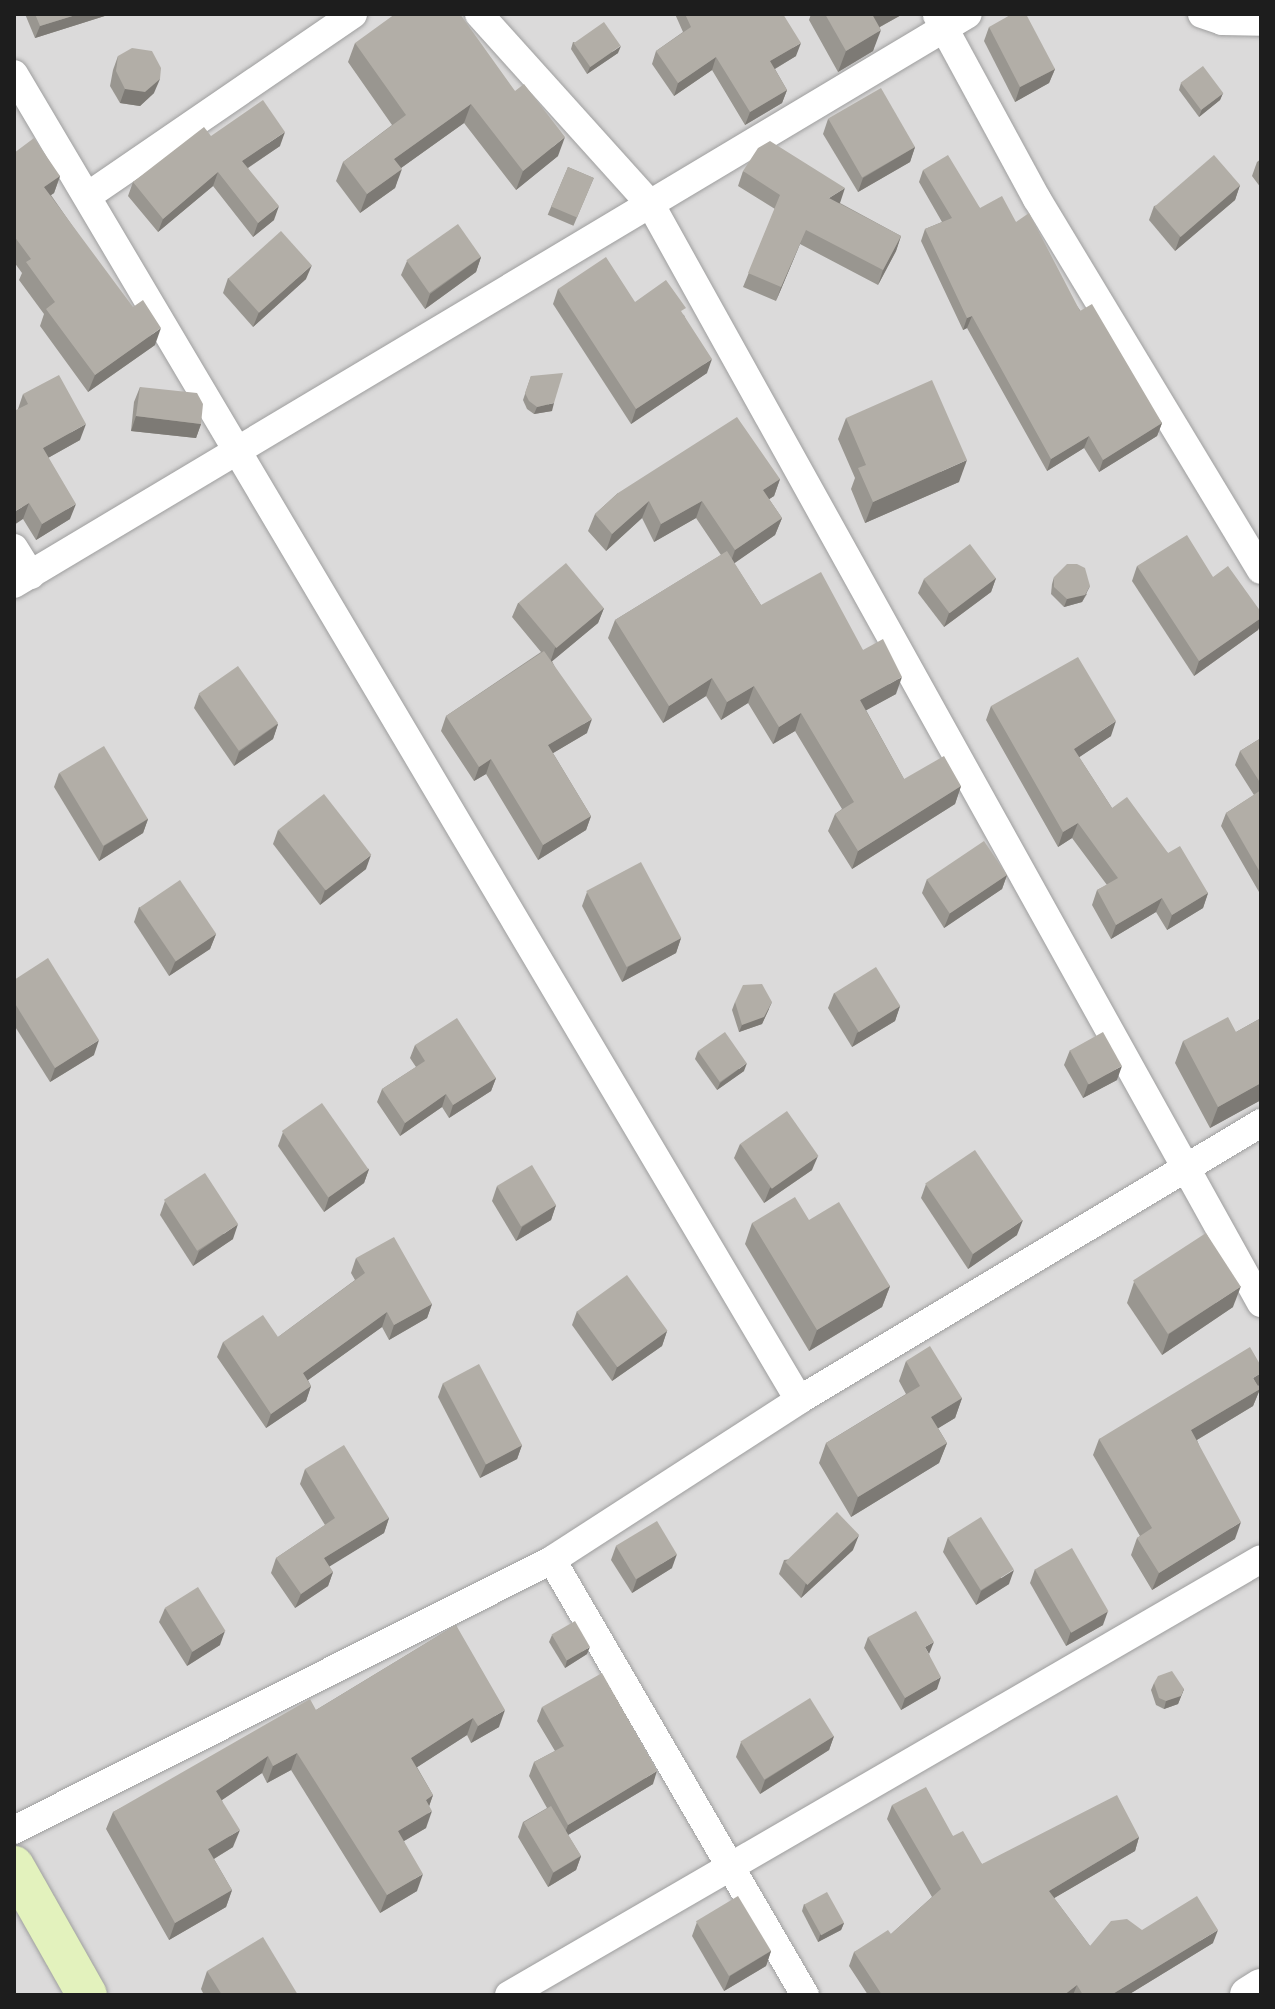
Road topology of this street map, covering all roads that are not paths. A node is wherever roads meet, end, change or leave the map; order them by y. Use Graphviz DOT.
graph roads {
  1 [pos="353,14"];
  2 [pos="479,14"];
  3 [pos="968,14"];
  4 [pos="1202,14"];
  5 [pos="938,22"];
  6 [pos="1261,22"];
  7 [pos="14,74"];
  8 [pos="89,195"];
  9 [pos="651,205"];
  10 [pos="235,448"];
  11 [pos="14,548"];
  12 [pos="1261,570"];
  13 [pos="22,580"];
  14 [pos="1261,1123"];
  15 [pos="1187,1164"];
  16 [pos="1261,1303"];
  17 [pos="799,1400"];
  18 [pos="1261,1559"];
  19 [pos="552,1560"];
  20 [pos="14,1830"];
  21 [pos="14,1866"];
  22 [pos="727,1869"];
  23 [pos="1261,1987"];
  24 [pos="87,1995"];
  25 [pos="509,1995"];
  26 [pos="805,1995"];
  27 [pos="1248,1995"];
  1 -- 8 [label="street"];
  2 -- 9 [label="street"];
  3 -- 5 [label="street"];
  4 -- 6 [label="street"];
  5 -- 9 [label="street"];
  5 -- 12 [label="street"];
  7 -- 8 [label="street"];
  8 -- 10 [label="street"];
  9 -- 10 [label="street"];
  9 -- 15 [label="street"];
  10 -- 13 [label="street"];
  10 -- 17 [label="street"];
  11 -- 13 [label="street"];
  14 -- 15 [label="street"];
  15 -- 16 [label="street"];
  15 -- 17 [label="street"];
  17 -- 19 [label="street"];
  18 -- 22 [label="street"];
  19 -- 20 [label="street"];
  19 -- 22 [label="street"];
  21 -- 24 [label="main road"];
  22 -- 25 [label="street"];
  22 -- 26 [label="street"];
  23 -- 27 [label="street"];
}
